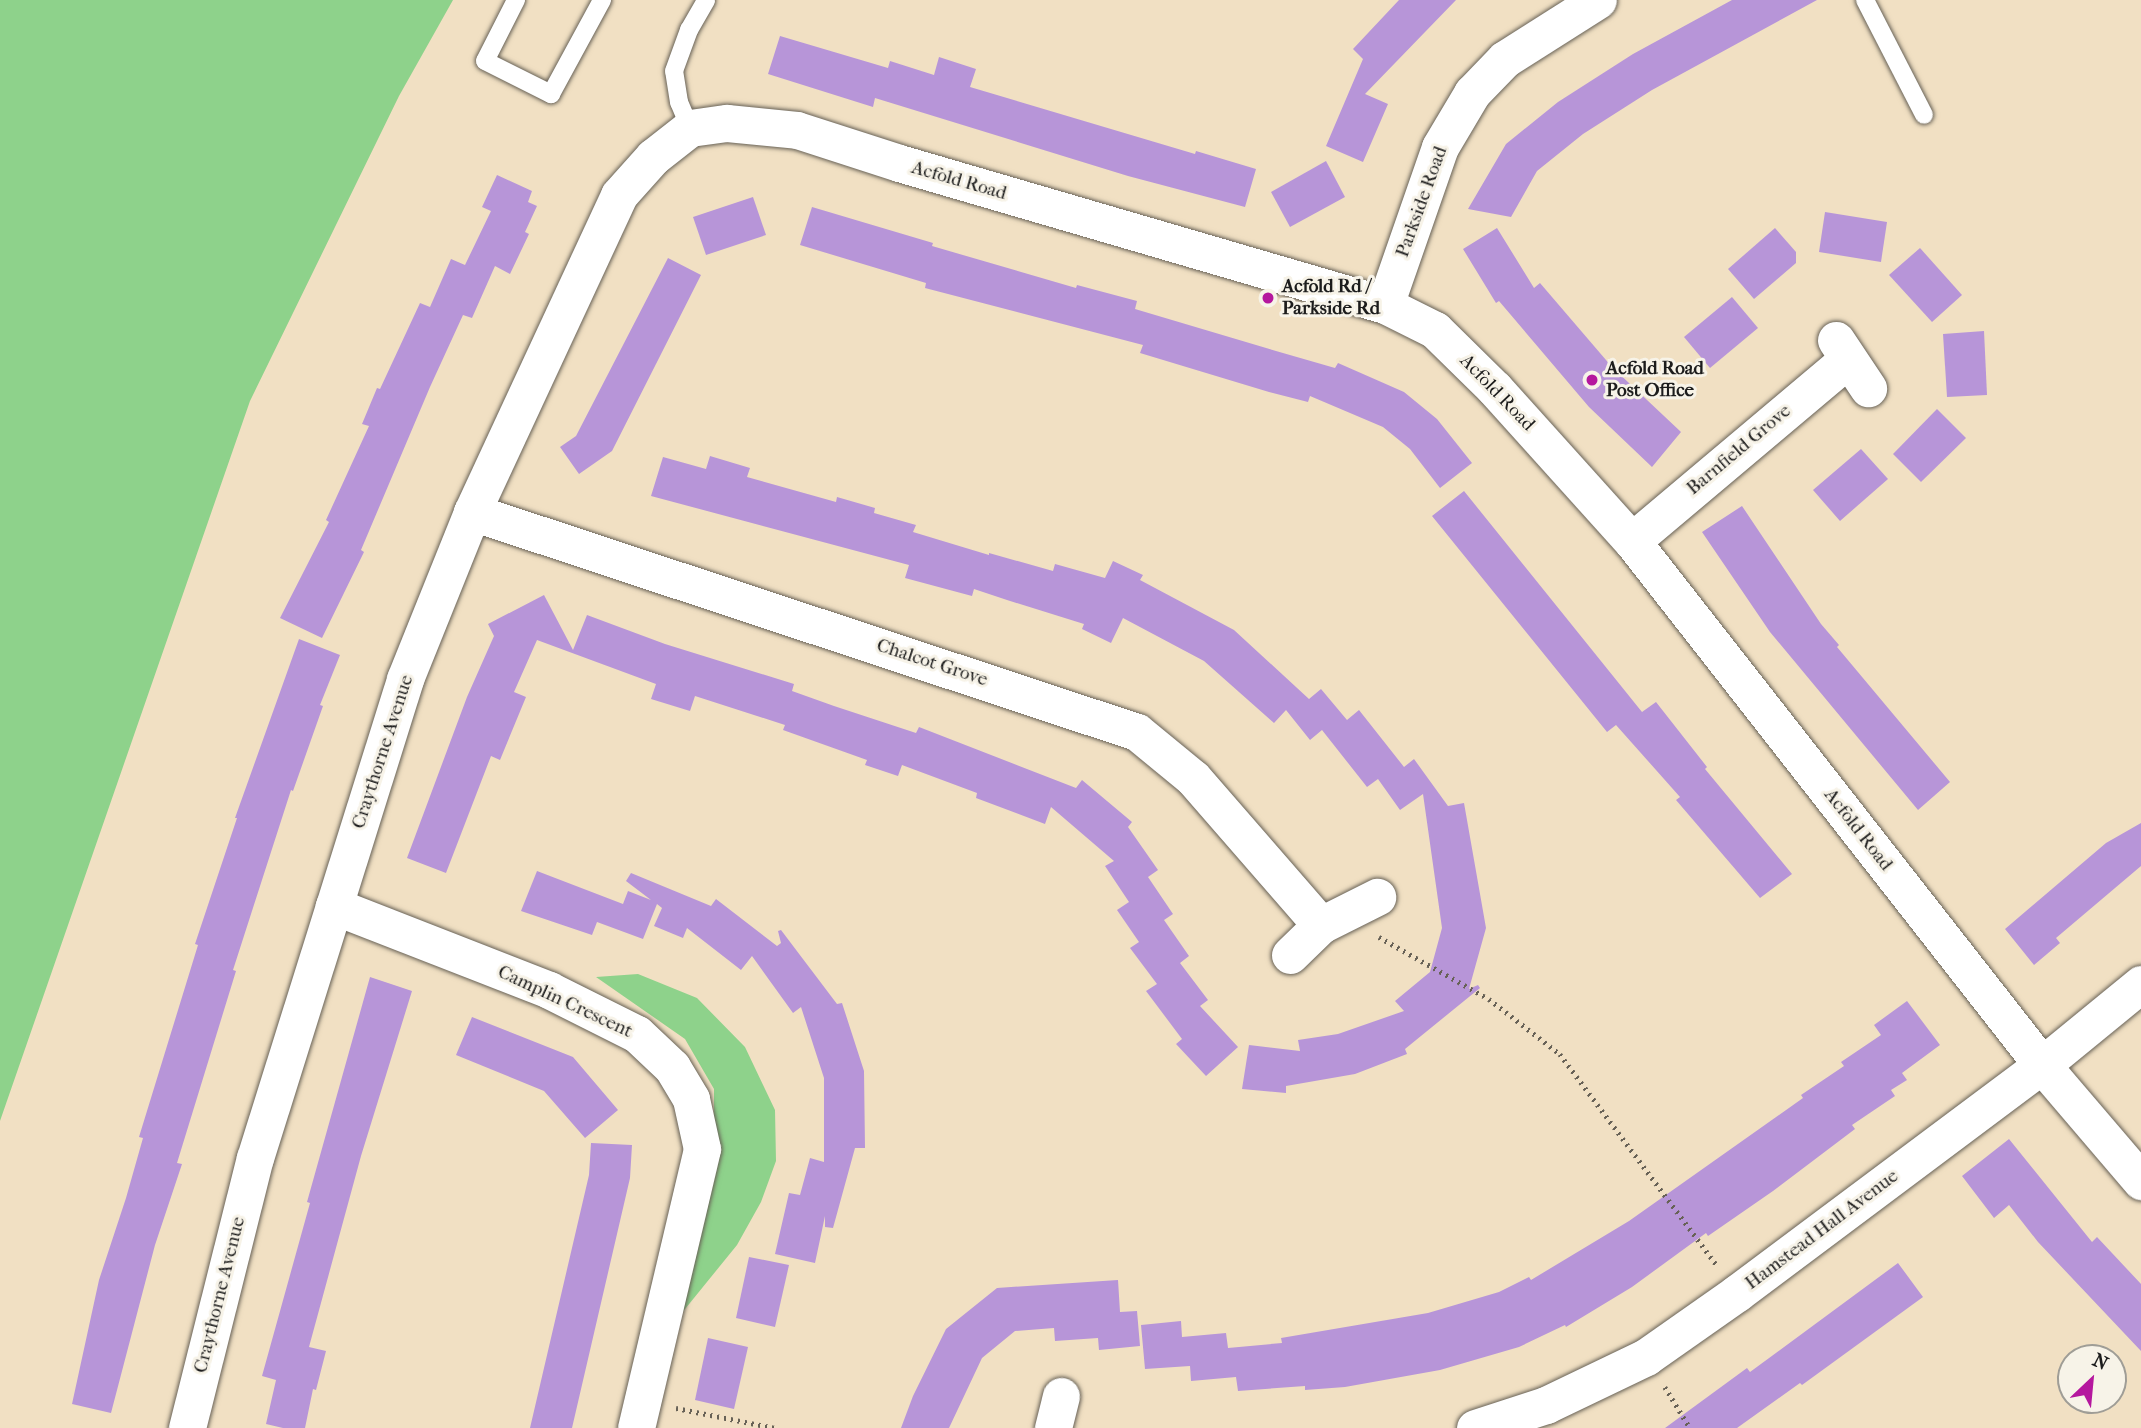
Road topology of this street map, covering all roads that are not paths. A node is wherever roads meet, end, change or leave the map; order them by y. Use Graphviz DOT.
graph roads {
  1 [pos="516,0"];
  2 [pos="602,0"];
  3 [pos="706,0"];
  4 [pos="1598,0"];
  5 [pos="1866,0"];
  6 [pos="1924,115"];
  7 [pos="690,128"];
  8 [pos="1385,305"];
  9 [pos="1850,362"];
  10 [pos="472,512"];
  11 [pos="1632,541"];
  12 [pos="1377,897"];
  13 [pos="334,906"];
  14 [pos="1331,920"];
  15 [pos="1290,955"];
  16 [pos="2141,984"];
  17 [pos="2042,1065"];
  18 [pos="2141,1181"];
  19 [pos="639,1415"];
  20 [pos="187,1428"];
  21 [pos="1475,1428"];
  1 -- 2 [label="lane"];
  3 -- 7 [label="lane"];
  4 -- 8 [label="street, Parkside Road"];
  5 -- 6 [label="lane"];
  7 -- 8 [label="street, Acfold Road"];
  7 -- 10 [label="street, Craythorne Avenue"];
  8 -- 11 [label="street, Acfold Road"];
  9 -- 11 [label="street, Barnfield Grove"];
  10 -- 13 [label="street, Craythorne Avenue"];
  10 -- 14 [label="street, Chalcot Grove"];
  11 -- 17 [label="street, Acfold Road"];
  12 -- 14 [label="street"];
  13 -- 19 [label="street, Camplin Crescent"];
  13 -- 20 [label="street, Craythorne Avenue"];
  14 -- 15 [label="street"];
  16 -- 17 [label="street, Hamstead Hall Avenue"];
  17 -- 18 [label="street, Acfold Road"];
  17 -- 21 [label="street, Hamstead Hall Avenue"];
}
